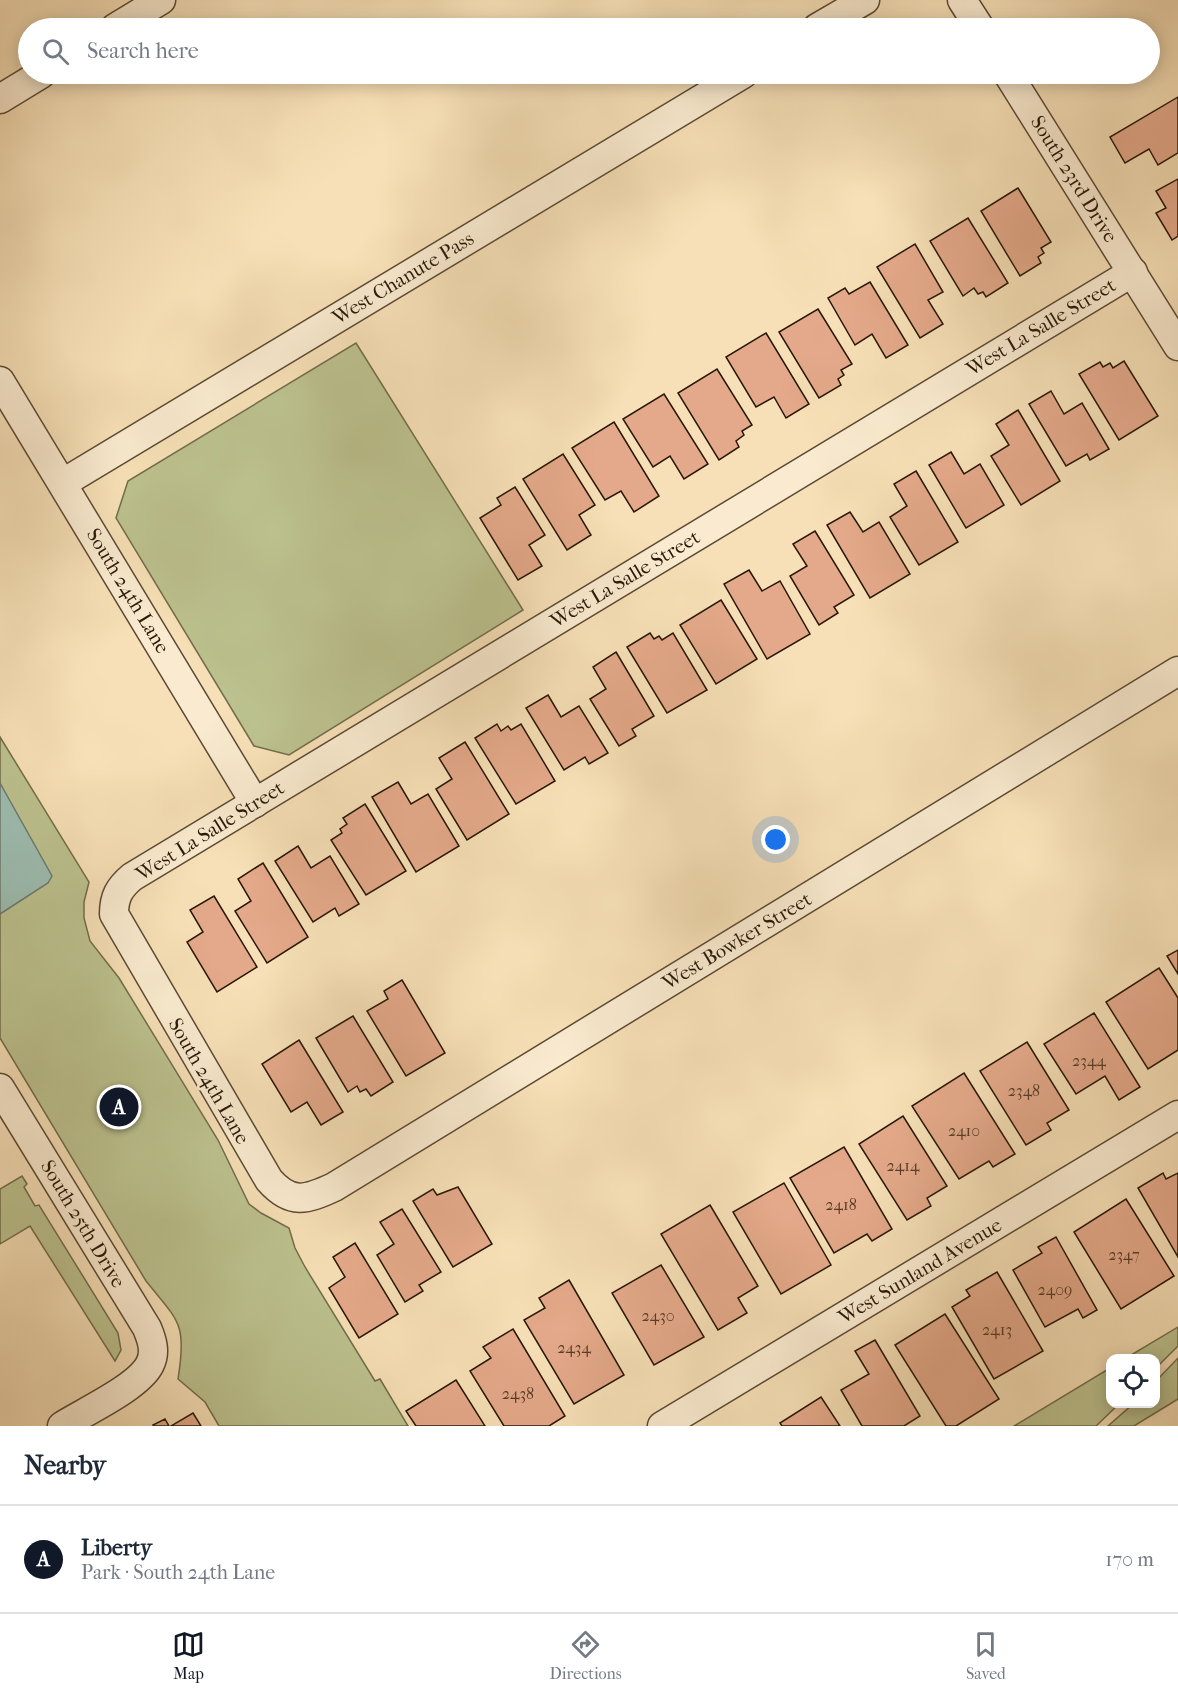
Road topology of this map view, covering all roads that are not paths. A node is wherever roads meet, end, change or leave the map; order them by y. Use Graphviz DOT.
graph roads {
  1 [pos="161,0"];
  2 [pos="865,0"];
  3 [pos="962,0"];
  4 [pos="131,18"];
  5 [pos="834,18"];
  6 [pos="974,18"];
  7 [pos="25,84"];
  8 [pos="726,84"];
  9 [pos="1014,84"];
  10 [pos="0,99"];
  11 [pos="1133,272"];
  12 [pos="1178,346"];
  13 [pos="0,381"];
  14 [pos="63,483"];
  15 [pos="1178,671"];
  16 [pos="255,802"];
  17 [pos="120,889"];
  18 [pos="0,1088"];
  19 [pos="1178,1115"];
  20 [pos="292,1198"];
  21 [pos="62,1426"];
  22 [pos="662,1426"];
  1 -- 4 [label="street"];
  2 -- 5 [label="street"];
  3 -- 6 [label="street"];
  7 -- 10 [label="street"];
  8 -- 14 [label="street, West Chanute Pass"];
  9 -- 11 [label="street, South 23rd Drive"];
  11 -- 12 [label="street, South 23rd Drive"];
  11 -- 16 [label="street, West La Salle Street"];
  13 -- 14 [label="street, South 24th Lane"];
  14 -- 16 [label="street, South 24th Lane"];
  15 -- 20 [label="street, West Bowker Street"];
  16 -- 17 [label="street, West La Salle Street"];
  17 -- 20 [label="street, South 24th Lane"];
  18 -- 21 [label="street, South 25th Drive"];
  19 -- 22 [label="street, West Sunland Avenue"];
}
